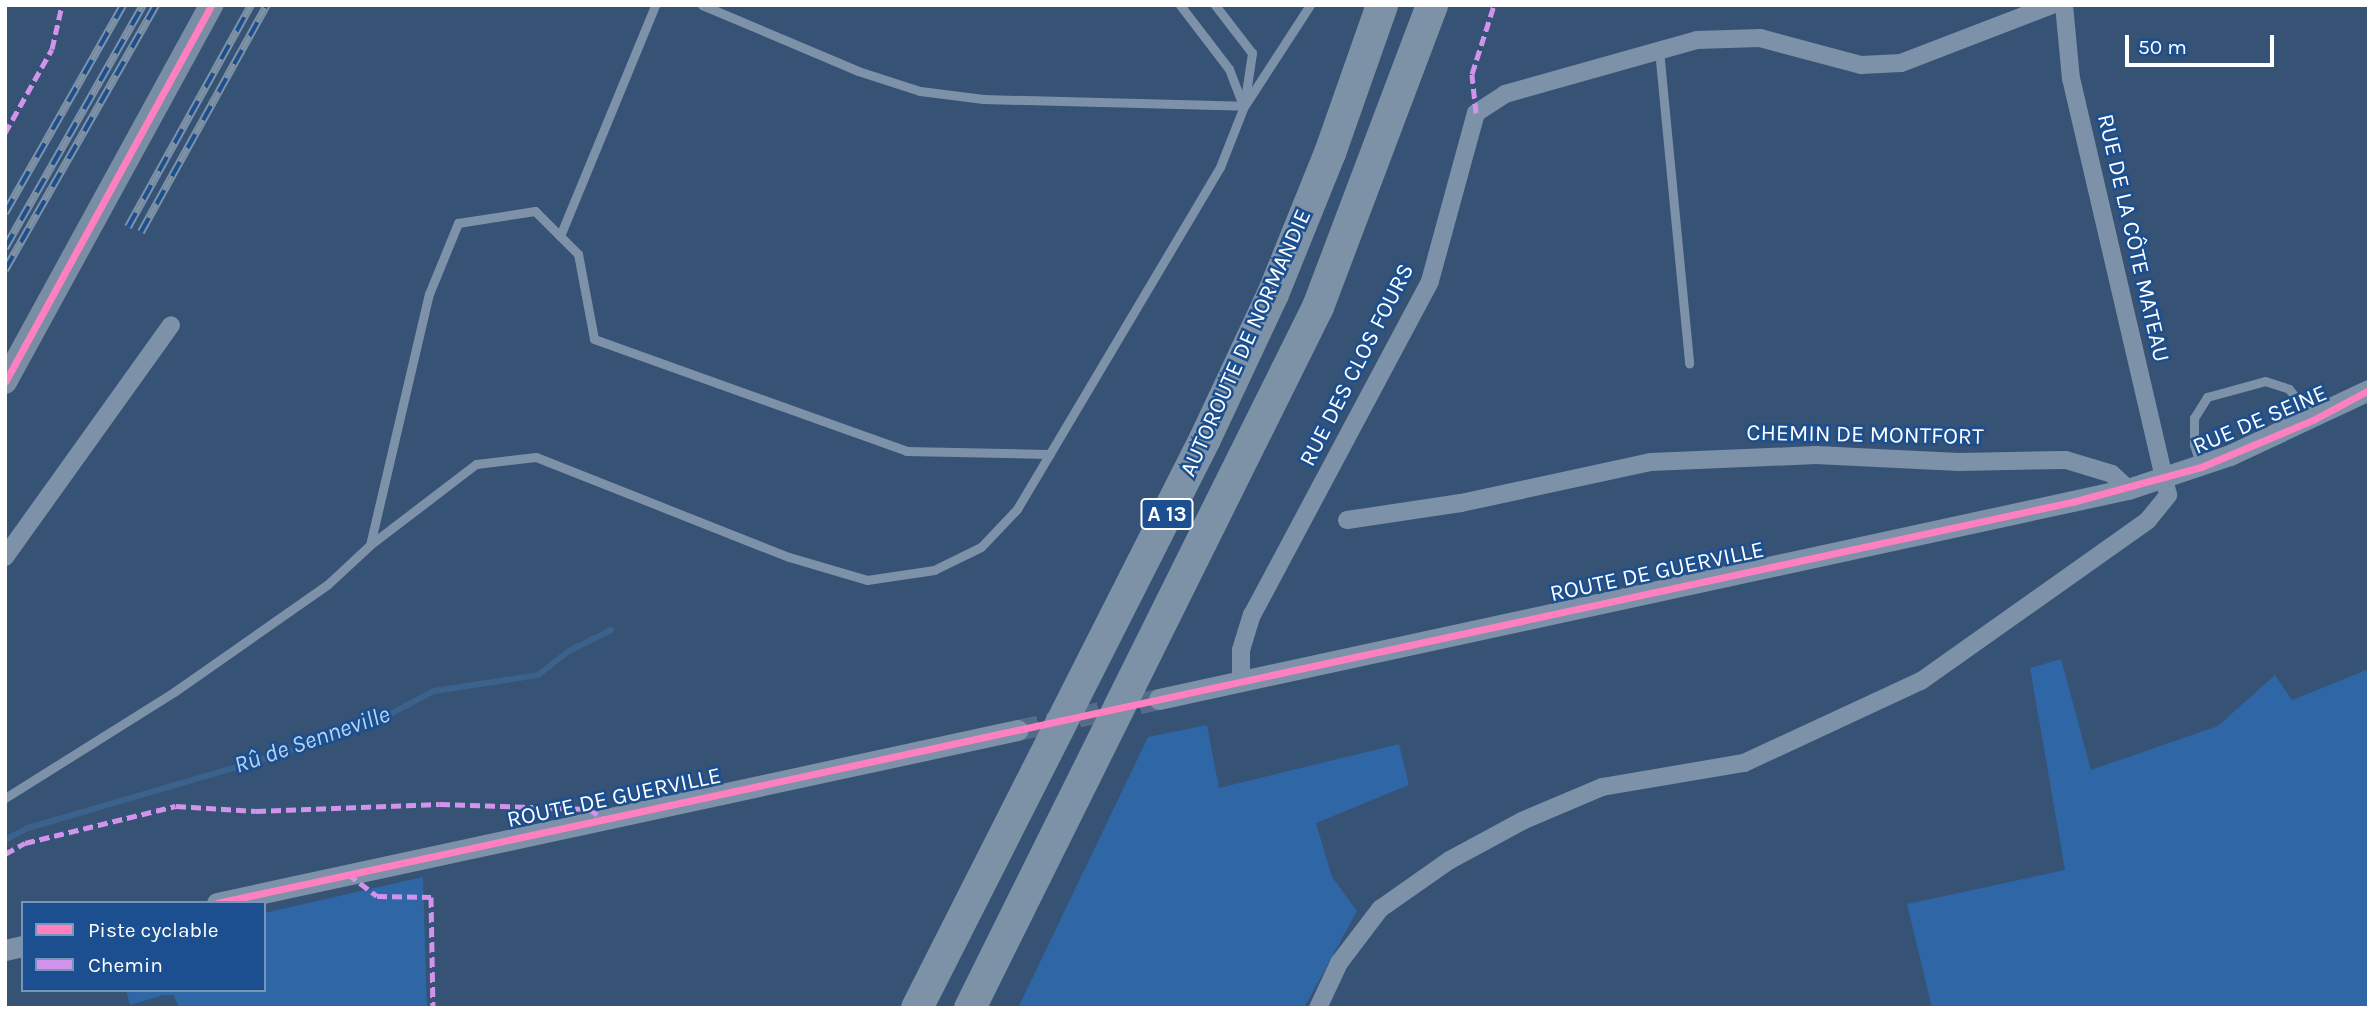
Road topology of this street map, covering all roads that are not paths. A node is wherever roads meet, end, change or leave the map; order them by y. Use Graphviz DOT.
graph roads {
  1 [pos="211,5"];
  2 [pos="655,5"];
  3 [pos="702,5"];
  4 [pos="1180,5"];
  5 [pos="1215,5"];
  6 [pos="1310,5"];
  7 [pos="1382,5"];
  8 [pos="1432,5"];
  9 [pos="2052,5"];
  10 [pos="2064,5"];
  11 [pos="1659,49"];
  12 [pos="1244,106"];
  13 [pos="560,236"];
  14 [pos="171,325"];
  15 [pos="1689,364"];
  16 [pos="5,382"];
  17 [pos="2369,390"];
  18 [pos="2313,420"];
  19 [pos="1050,454"];
  20 [pos="2201,467"];
  21 [pos="2163,480"];
  22 [pos="2128,489"];
  23 [pos="1347,520"];
  24 [pos="370,545"];
  25 [pos="5,558"];
  26 [pos="1241,681"];
  27 [pos="1159,699"];
  28 [pos="1018,730"];
  29 [pos="5,798"];
  30 [pos="226,901"];
  31 [pos="917,1008"];
  32 [pos="970,1008"];
  33 [pos="1318,1008"];
  1 -- 16 [label="main road"];
  2 -- 13 [label="lane"];
  3 -- 12 [label="lane"];
  4 -- 12 [label="lane"];
  5 -- 12 [label="lane"];
  6 -- 12 [label="lane"];
  7 -- 31 [label="highway, AUTOROUTE DE NORMANDIE / A 13"];
  8 -- 32 [label="highway, AUTOROUTE DE NORMANDIE / A 13"];
  9 -- 11 [label="street, RUE DES CLOS FOURS"];
  10 -- 21 [label="street, RUE DE LA CÔTE MATEAU"];
  11 -- 15 [label="lane"];
  11 -- 26 [label="street, RUE DES CLOS FOURS"];
  12 -- 19 [label="lane"];
  13 -- 19 [label="lane"];
  13 -- 24 [label="lane"];
  14 -- 25 [label="street"];
  17 -- 18 [label="street, RUE DE SEINE"];
  18 -- 20 [label="street, RUE DE SEINE"];
  18 -- 20 [label="lane"];
  19 -- 24 [label="lane"];
  20 -- 21 [label="street, RUE DE SEINE"];
  21 -- 22 [label="street, ROUTE DE GUERVILLE"];
  21 -- 33 [label="street"];
  22 -- 23 [label="street, CHEMIN DE MONTFORT"];
  22 -- 26 [label="street, ROUTE DE GUERVILLE"];
  24 -- 29 [label="lane"];
  26 -- 27 [label="street, ROUTE DE GUERVILLE"];
  28 -- 30 [label="street, ROUTE DE GUERVILLE"];
}
